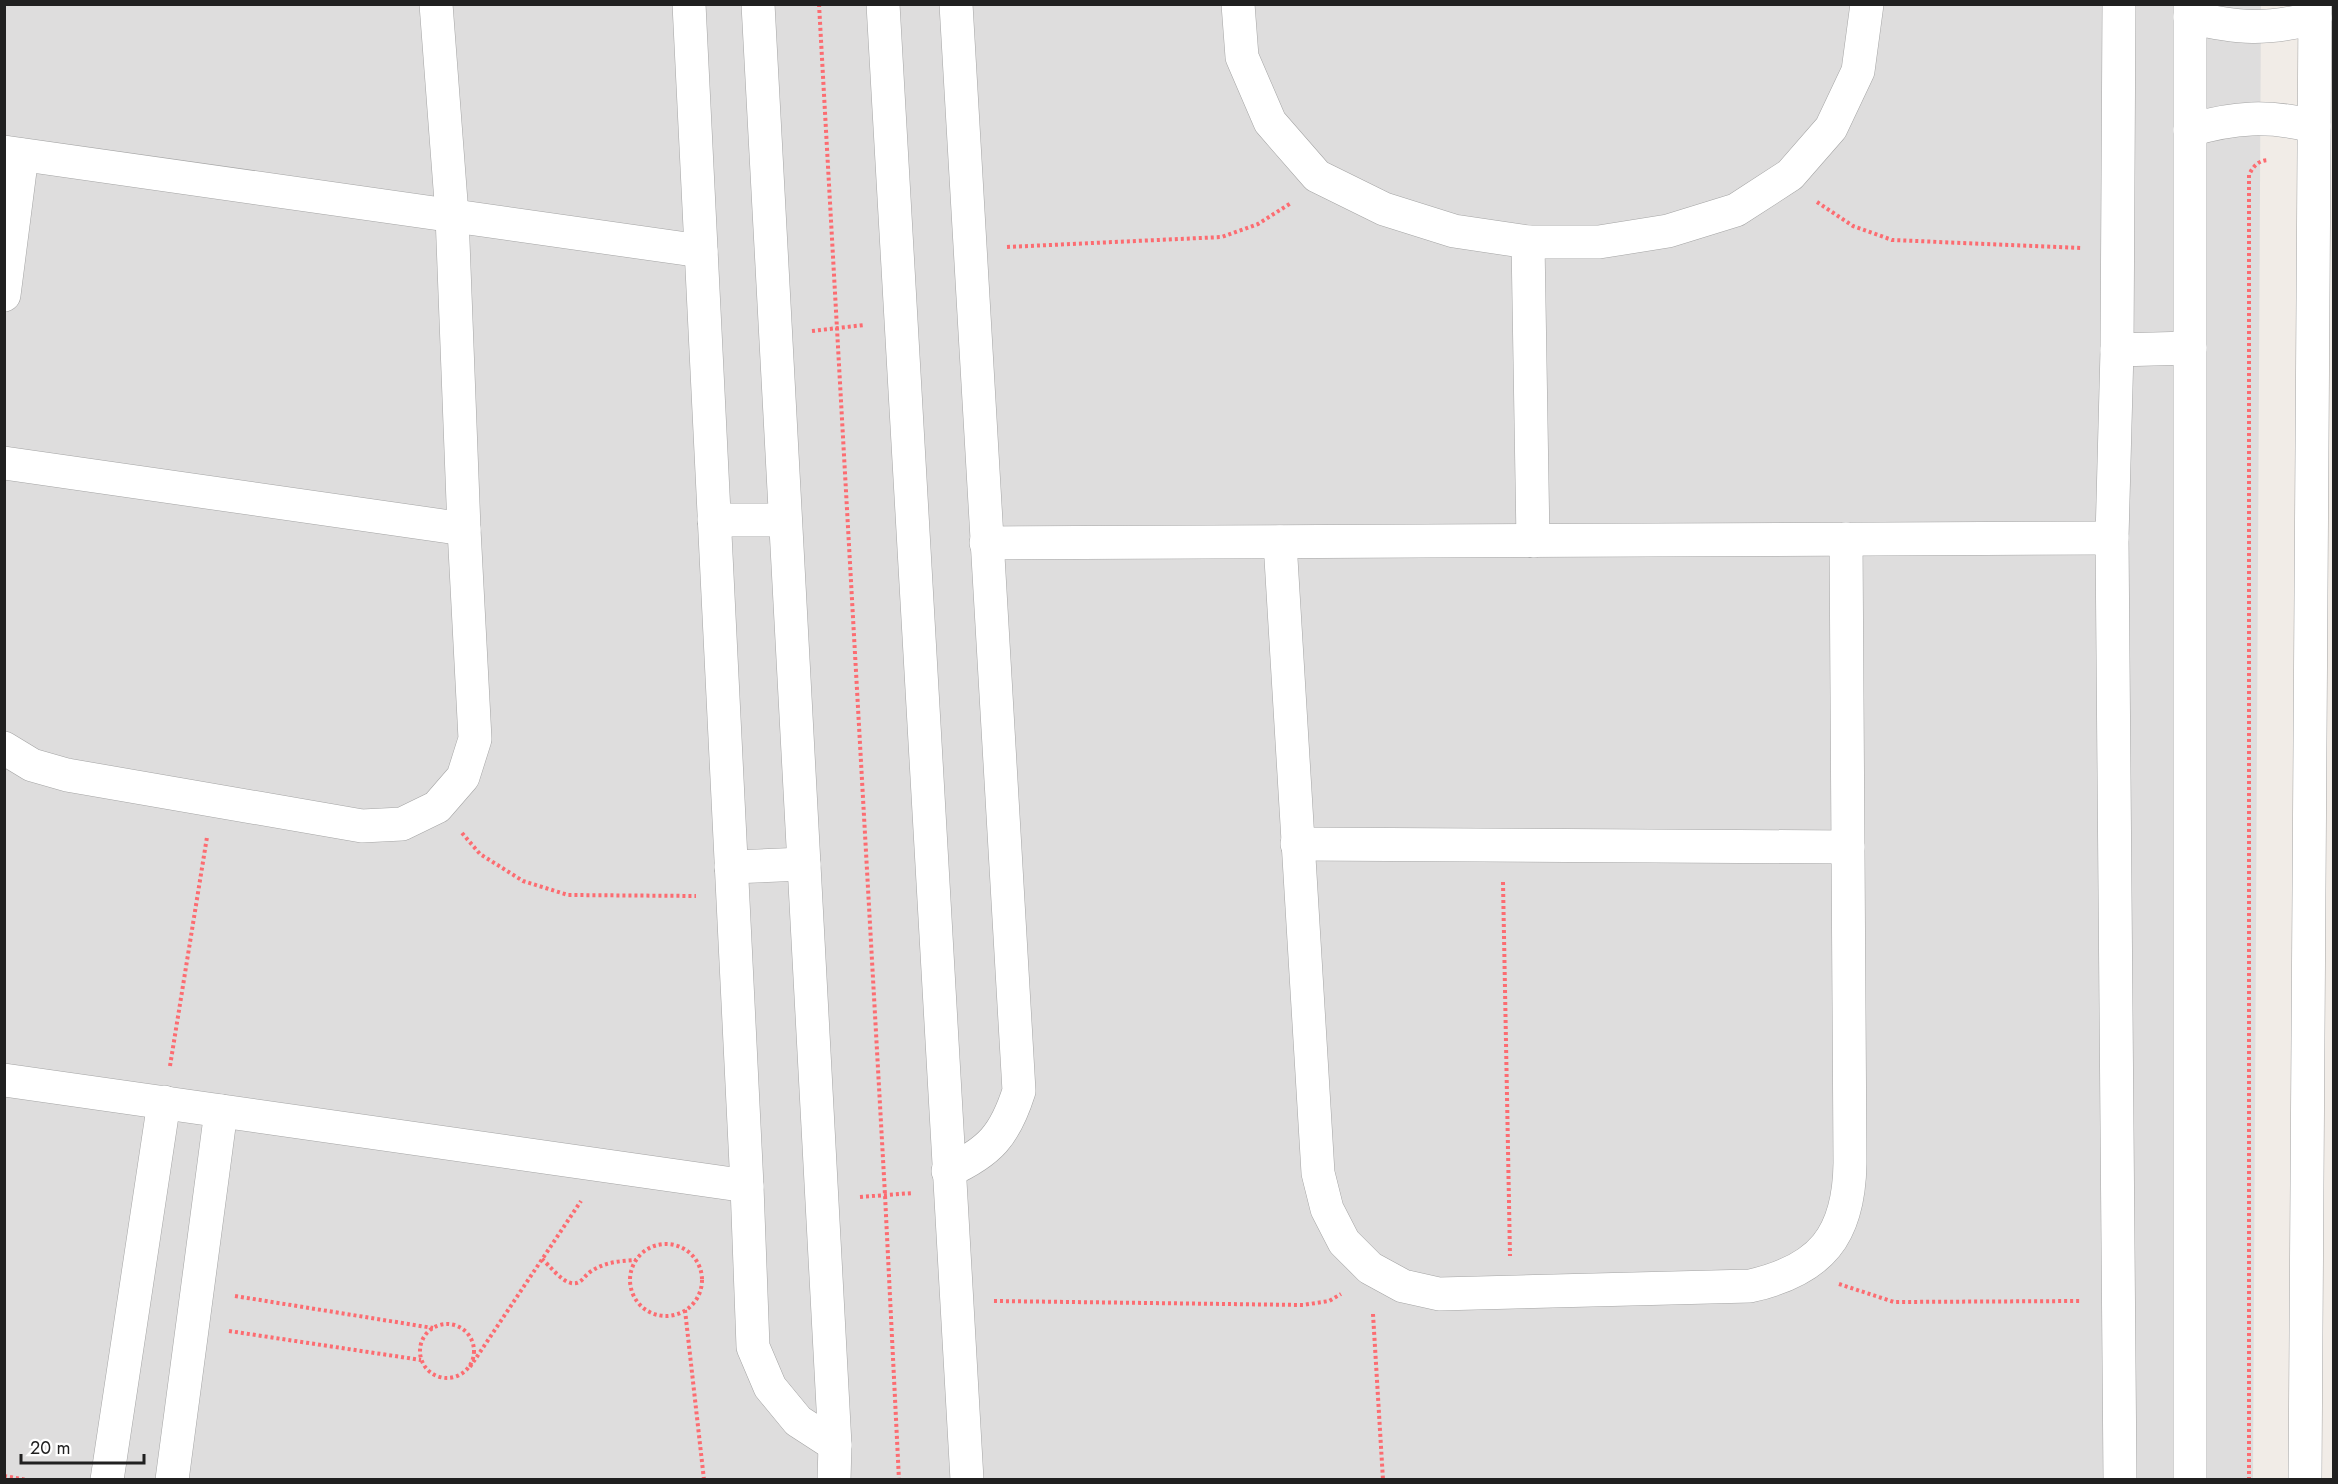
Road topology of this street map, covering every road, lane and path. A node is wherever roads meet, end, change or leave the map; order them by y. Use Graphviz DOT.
graph roads {
  1 [pos="436,4"];
  2 [pos="689,4"];
  3 [pos="758,4"];
  4 [pos="819,4"];
  5 [pos="883,4"];
  6 [pos="956,4"];
  7 [pos="1238,4"];
  8 [pos="1867,4"];
  9 [pos="2119,4"];
  10 [pos="2190,11"];
  11 [pos="2315,11"];
  12 [pos="2314,126"];
  13 [pos="2190,130"];
  14 [pos="13,154"];
  15 [pos="2274,161"];
  16 [pos="1790,175"];
  17 [pos="1317,176"];
  18 [pos="452,215"];
  19 [pos="1528,242"];
  20 [pos="970,248"];
  21 [pos="701,250"];
  22 [pos="2118,250"];
  23 [pos="4,295"];
  24 [pos="901,322"];
  25 [pos="836,328"];
  26 [pos="775,335"];
  27 [pos="2190,348"];
  28 [pos="2117,350"];
  29 [pos="4,463"];
  30 [pos="714,520"];
  31 [pos="785,520"];
  32 [pos="464,529"];
  33 [pos="2112,538"];
  34 [pos="1846,539"];
  35 [pos="1533,541"];
  36 [pos="1280,542"];
  37 [pos="987,543"];
  38 [pos="4,748"];
  39 [pos="213,800"];
  40 [pos="437,807"];
  41 [pos="1298,844"];
  42 [pos="1502,845"];
  43 [pos="1848,847"];
  44 [pos="804,864"];
  45 [pos="732,881"];
  46 [pos="4,1080"];
  47 [pos="164,1102"];
  48 [pos="221,1111"];
  49 [pos="605,1166"];
  50 [pos="949,1180"];
  51 [pos="747,1186"];
  52 [pos="885,1195"];
  53 [pos="822,1201"];
  54 [pos="542,1259"];
  55 [pos="636,1260"];
  56 [pos="1803,1267"];
  57 [pos="1370,1268"];
  58 [pos="197,1290"];
  59 [pos="1511,1293"];
  60 [pos="2118,1300"];
  61 [pos="956,1301"];
  62 [pos="686,1310"];
  63 [pos="193,1325"];
  64 [pos="433,1328"];
  65 [pos="421,1360"];
  66 [pos="470,1367"];
  67 [pos="834,1444"];
  68 [pos="4,1476"];
  69 [pos="27,1479"];
  70 [pos="107,1479"];
  71 [pos="172,1479"];
  72 [pos="704,1479"];
  73 [pos="834,1479"];
  74 [pos="899,1479"];
  75 [pos="967,1479"];
  76 [pos="1383,1479"];
  77 [pos="2120,1479"];
  78 [pos="2190,1479"];
  79 [pos="2250,1479"];
  80 [pos="2306,1479"];
  1 -- 18 [label="street"];
  2 -- 21 [label="street"];
  3 -- 26 [label="street"];
  4 -- 25 [label="path"];
  5 -- 24 [label="street"];
  6 -- 20 [label="street"];
  7 -- 17 [label="street"];
  8 -- 16 [label="street"];
  9 -- 22 [label="street"];
  10 -- 11 [label="street"];
  10 -- 13 [label="street"];
  11 -- 12 [label="street"];
  12 -- 13 [label="street"];
  12 -- 80 [label="street"];
  13 -- 27 [label="street"];
  14 -- 18 [label="street"];
  14 -- 23 [label="street"];
  15 -- 79 [label="path"];
  16 -- 19 [label="street"];
  16 -- 22 [label="path"];
  17 -- 19 [label="street"];
  17 -- 20 [label="path"];
  18 -- 21 [label="street"];
  18 -- 32 [label="street"];
  19 -- 35 [label="street"];
  20 -- 37 [label="street"];
  21 -- 30 [label="street"];
  22 -- 28 [label="street"];
  24 -- 25 [label="path"];
  24 -- 50 [label="street"];
  25 -- 26 [label="path"];
  25 -- 52 [label="path"];
  26 -- 31 [label="street"];
  27 -- 28 [label="street"];
  27 -- 78 [label="street"];
  28 -- 33 [label="street"];
  29 -- 32 [label="street"];
  30 -- 31 [label="street"];
  30 -- 45 [label="street"];
  31 -- 44 [label="street"];
  32 -- 40 [label="street"];
  33 -- 34 [label="street"];
  33 -- 60 [label="street"];
  34 -- 35 [label="street"];
  34 -- 43 [label="street"];
  35 -- 36 [label="street"];
  36 -- 37 [label="street"];
  36 -- 41 [label="street"];
  37 -- 50 [label="street"];
  38 -- 39 [label="street"];
  39 -- 40 [label="street"];
  39 -- 47 [label="path"];
  40 -- 45 [label="path"];
  41 -- 42 [label="street"];
  41 -- 57 [label="street"];
  42 -- 43 [label="street"];
  42 -- 59 [label="path"];
  43 -- 56 [label="street"];
  44 -- 45 [label="street"];
  44 -- 53 [label="street"];
  45 -- 51 [label="street"];
  46 -- 47 [label="street"];
  47 -- 48 [label="street"];
  47 -- 70 [label="street"];
  48 -- 49 [label="street"];
  48 -- 58 [label="street"];
  49 -- 51 [label="street"];
  49 -- 54 [label="path"];
  50 -- 52 [label="path"];
  50 -- 61 [label="street"];
  51 -- 67 [label="street"];
  52 -- 53 [label="path"];
  52 -- 74 [label="path"];
  53 -- 67 [label="street"];
  54 -- 55 [label="path"];
  54 -- 66 [label="path"];
  55 -- 62 [label="path"];
  55 -- 62 [label="path"];
  56 -- 59 [label="street"];
  56 -- 60 [label="path"];
  57 -- 59 [label="street"];
  57 -- 61 [label="path"];
  57 -- 76 [label="path"];
  58 -- 63 [label="street"];
  58 -- 64 [label="path"];
  60 -- 77 [label="street"];
  61 -- 75 [label="street"];
  62 -- 72 [label="path"];
  63 -- 65 [label="path"];
  63 -- 71 [label="street"];
  64 -- 65 [label="path"];
  64 -- 66 [label="path"];
  65 -- 66 [label="path"];
  67 -- 73 [label="street"];
  68 -- 69 [label="path"];
}
